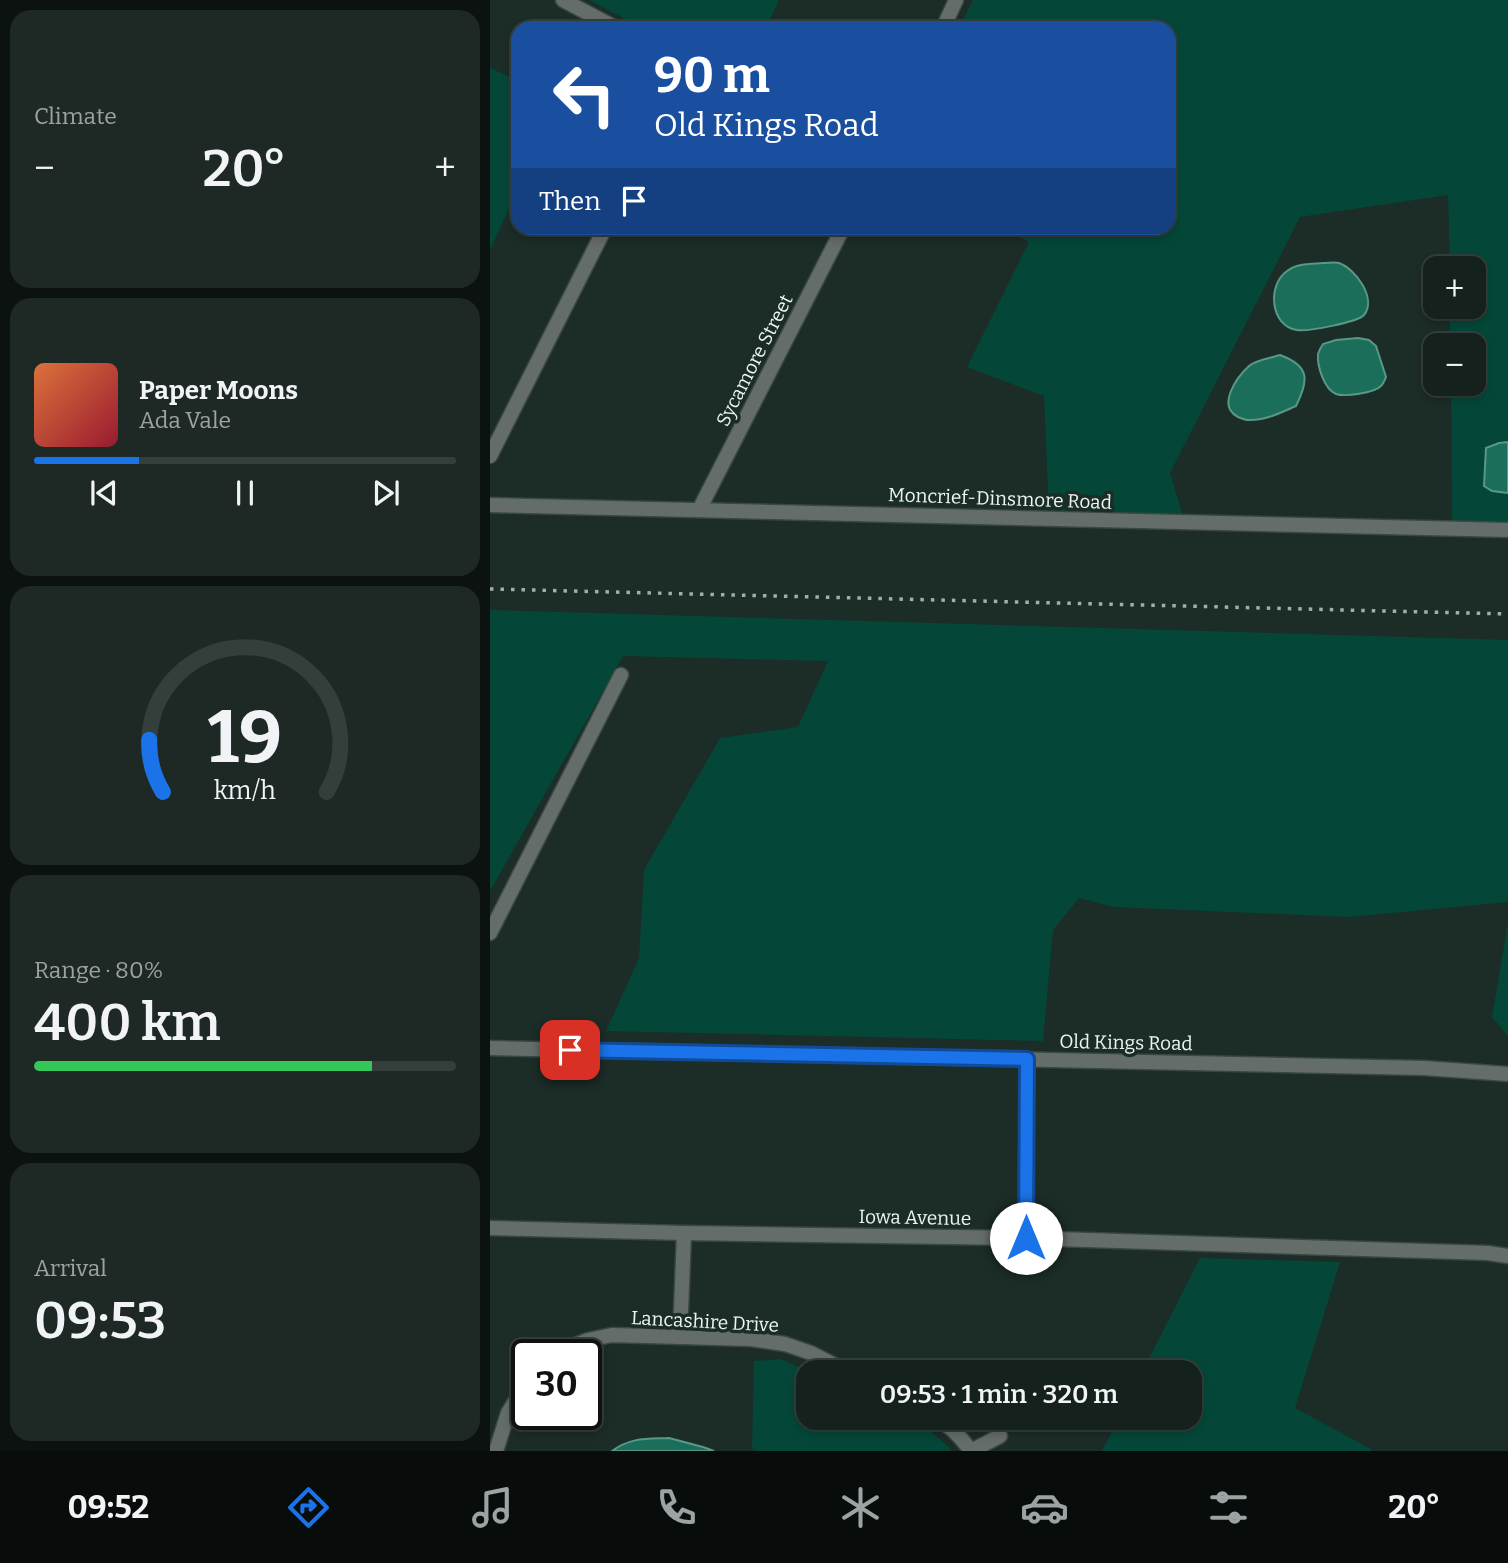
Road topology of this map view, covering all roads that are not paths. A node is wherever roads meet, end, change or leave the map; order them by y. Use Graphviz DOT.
graph roads {
  1 [pos="563,0"];
  2 [pos="957,0"];
  3 [pos="604,21"];
  4 [pos="946,21"];
  5 [pos="601,235"];
  6 [pos="839,235"];
  7 [pos="490,456"];
  8 [pos="490,505"];
  9 [pos="699,510"];
  10 [pos="1508,530"];
  11 [pos="621,675"];
  12 [pos="490,933"];
  13 [pos="490,1048"];
  14 [pos="1027,1059"];
  15 [pos="1508,1074"];
  16 [pos="490,1228"];
  17 [pos="684,1233"];
  18 [pos="1026,1238"];
  19 [pos="1508,1256"];
  20 [pos="680,1337"];
  21 [pos="593,1339"];
  22 [pos="825,1360"];
  23 [pos="511,1408"];
  24 [pos="954,1430"];
  25 [pos="1000,1436"];
  26 [pos="494,1448"];
  27 [pos="971,1451"];
  1 -- 3 [label="street"];
  2 -- 4 [label="street"];
  5 -- 7 [label="street"];
  6 -- 9 [label="street, Sycamore Street"];
  8 -- 9 [label="street, Moncrief-Dinsmore Road"];
  9 -- 10 [label="street, Moncrief-Dinsmore Road"];
  11 -- 12 [label="street"];
  13 -- 14 [label="street, Old Kings Road"];
  14 -- 15 [label="street, Old Kings Road"];
  14 -- 18 [label="street"];
  16 -- 17 [label="street, Iowa Avenue"];
  17 -- 18 [label="street, Iowa Avenue"];
  17 -- 20 [label="street"];
  18 -- 19 [label="street, Iowa Avenue"];
  20 -- 21 [label="street, Lancashire Drive"];
  20 -- 22 [label="street, Lancashire Drive"];
  23 -- 26 [label="street"];
  24 -- 27 [label="street"];
  25 -- 27 [label="street"];
}
